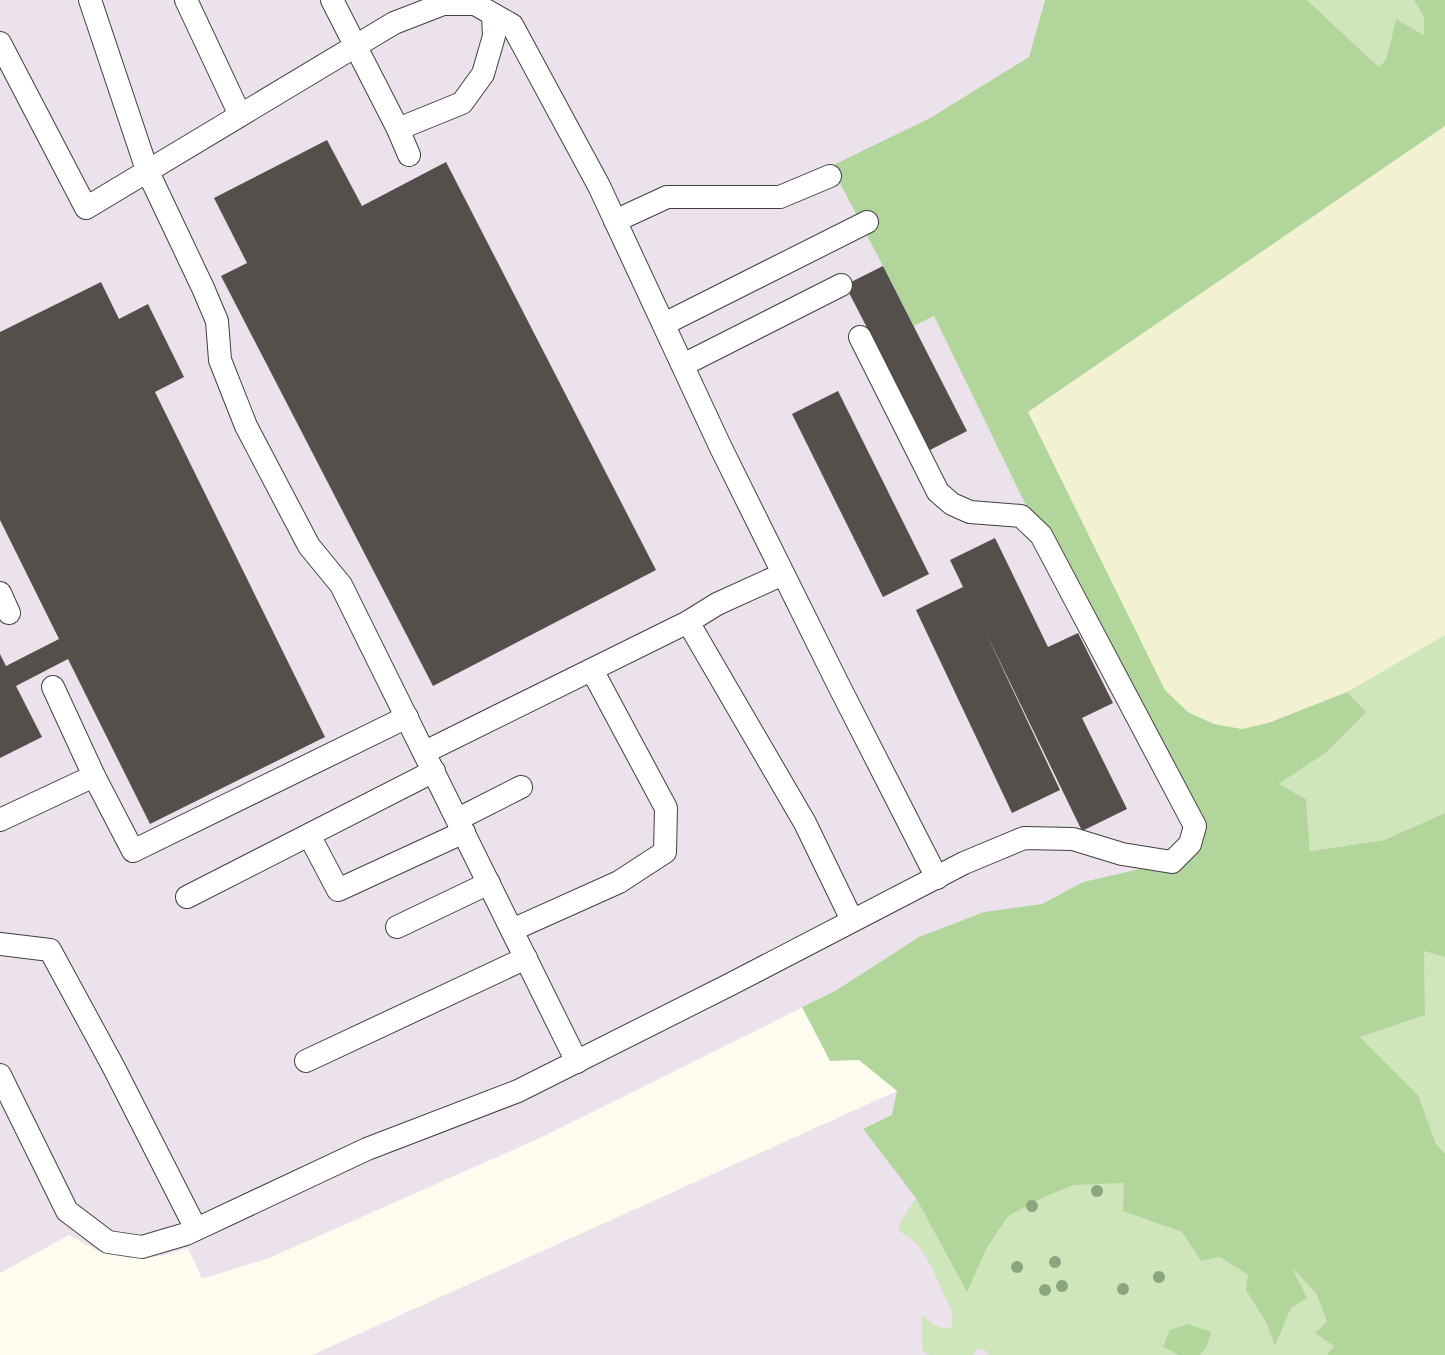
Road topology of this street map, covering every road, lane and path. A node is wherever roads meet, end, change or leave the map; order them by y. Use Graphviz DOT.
graph roads {
  1 [pos="90,0"];
  2 [pos="186,0"];
  3 [pos="332,0"];
  4 [pos="444,2"];
  5 [pos="419,6"];
  6 [pos="493,14"];
  7 [pos="0,42"];
  8 [pos="356,46"];
  9 [pos="240,115"];
  10 [pos="398,129"];
  11 [pos="409,155"];
  12 [pos="147,170"];
  13 [pos="830,176"];
  14 [pos="615,220"];
  15 [pos="867,222"];
  16 [pos="841,285"];
  17 [pos="664,324"];
  18 [pos="860,338"];
  19 [pos="683,365"];
  20 [pos="783,574"];
  21 [pos="0,593"];
  22 [pos="9,613"];
  23 [pos="688,622"];
  24 [pos="592,670"];
  25 [pos="53,687"];
  26 [pos="407,717"];
  27 [pos="425,752"];
  28 [pos="434,771"];
  29 [pos="94,776"];
  30 [pos="521,787"];
  31 [pos="0,820"];
  32 [pos="461,826"];
  33 [pos="309,835"];
  34 [pos="937,878"];
  35 [pos="489,883"];
  36 [pos="187,897"];
  37 [pos="852,920"];
  38 [pos="397,926"];
  39 [pos="512,930"];
  40 [pos="0,944"];
  41 [pos="526,958"];
  42 [pos="306,1061"];
  43 [pos="577,1062"];
  44 [pos="0,1075"];
  45 [pos="196,1229"];
  1 -- 12 [label="lane"];
  2 -- 9 [label="lane"];
  3 -- 8 [label="lane"];
  4 -- 5 [label="lane"];
  4 -- 6 [label="lane"];
  5 -- 8 [label="lane"];
  6 -- 10 [label="lane"];
  6 -- 14 [label="lane"];
  7 -- 12 [label="lane"];
  8 -- 9 [label="lane"];
  8 -- 10 [label="lane"];
  9 -- 12 [label="lane"];
  10 -- 11 [label="lane"];
  12 -- 26 [label="lane"];
  13 -- 14 [label="lane"];
  14 -- 17 [label="lane"];
  15 -- 17 [label="lane"];
  16 -- 19 [label="lane"];
  17 -- 19 [label="lane"];
  18 -- 34 [label="lane"];
  19 -- 20 [label="lane"];
  20 -- 23 [label="lane"];
  20 -- 34 [label="lane"];
  21 -- 22 [label="lane"];
  23 -- 24 [label="lane"];
  23 -- 37 [label="lane"];
  24 -- 27 [label="lane"];
  24 -- 39 [label="lane"];
  25 -- 29 [label="lane"];
  26 -- 27 [label="lane"];
  26 -- 29 [label="lane"];
  27 -- 28 [label="lane"];
  28 -- 32 [label="lane"];
  28 -- 33 [label="lane"];
  29 -- 31 [label="lane"];
  30 -- 32 [label="lane"];
  32 -- 33 [label="lane"];
  32 -- 35 [label="lane"];
  33 -- 36 [label="lane"];
  34 -- 37 [label="lane"];
  35 -- 38 [label="lane"];
  35 -- 39 [label="lane"];
  37 -- 43 [label="lane"];
  39 -- 41 [label="lane"];
  40 -- 45 [label="lane"];
  41 -- 42 [label="lane"];
  41 -- 43 [label="lane"];
  43 -- 45 [label="lane"];
  44 -- 45 [label="lane"];
}
